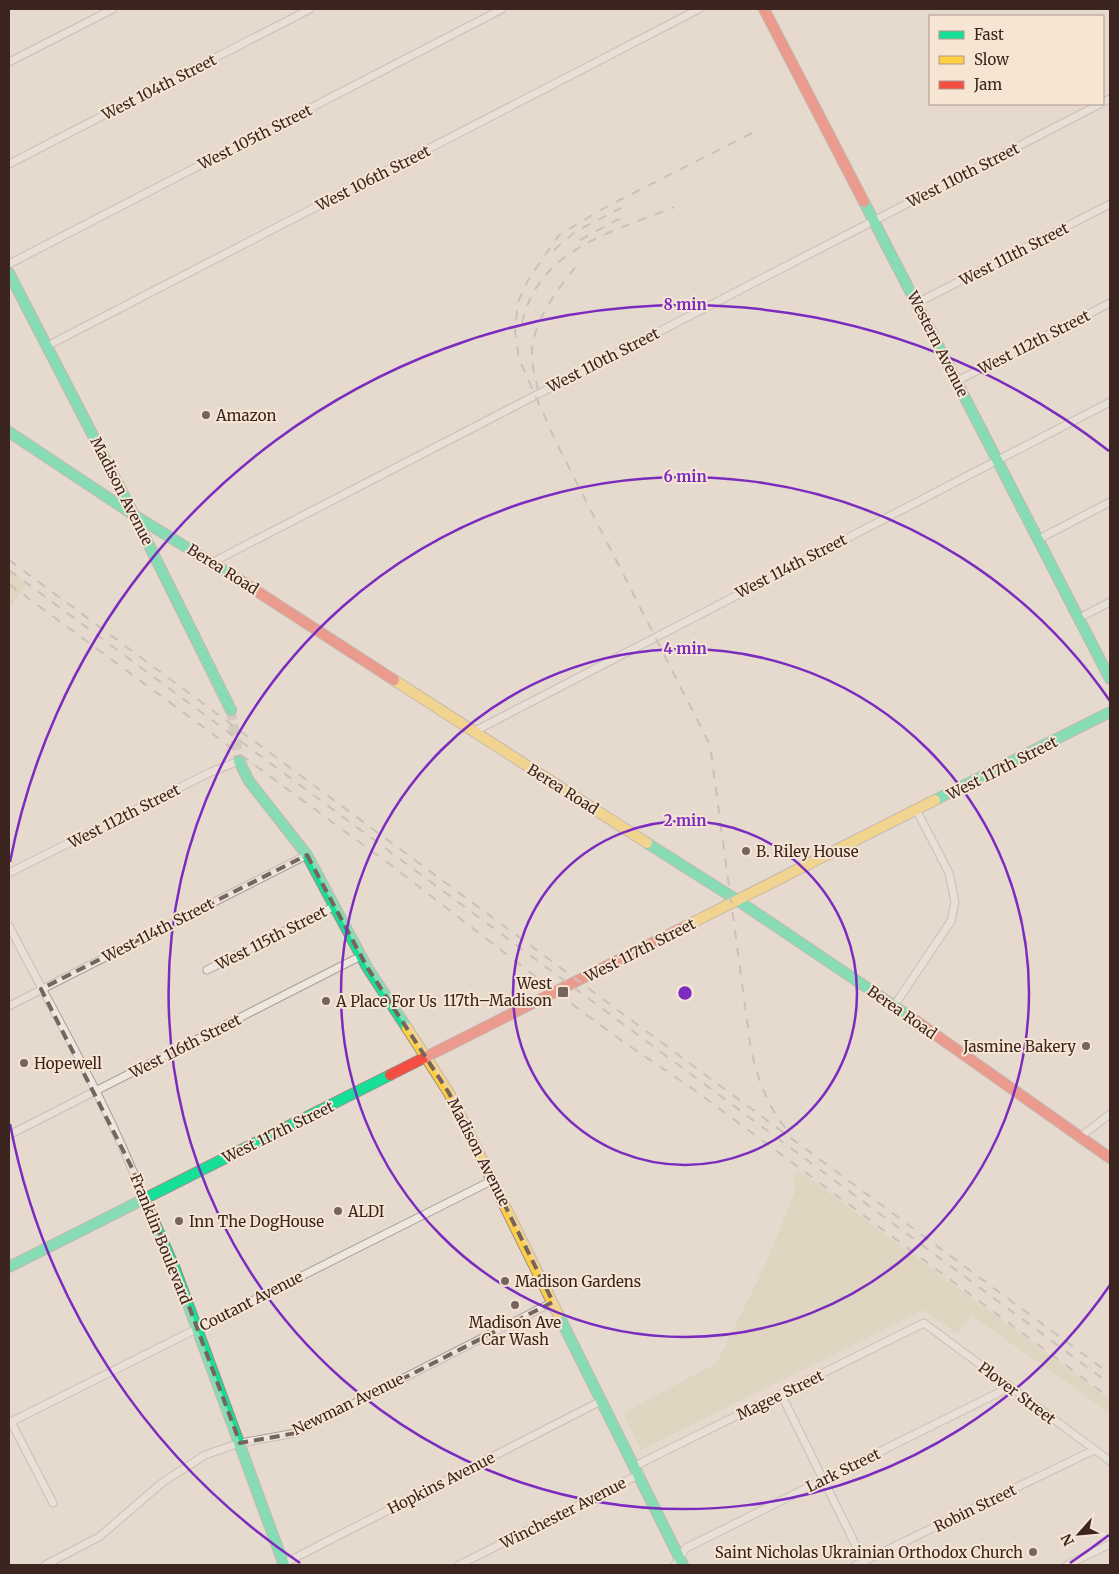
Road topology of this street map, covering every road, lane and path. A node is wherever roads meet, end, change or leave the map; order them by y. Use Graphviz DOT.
graph roads {
  1 [pos="113,9"];
  2 [pos="310,9"];
  3 [pos="502,9"];
  4 [pos="698,9"];
  5 [pos="764,9"];
  6 [pos="9,62"];
  7 [pos="1098,105"];
  8 [pos="9,164"];
  9 [pos="1110,204"];
  10 [pos="873,221"];
  11 [pos="9,264"];
  12 [pos="9,273"];
  13 [pos="917,303"];
  14 [pos="1110,303"];
  15 [pos="47,346"];
  16 [pos="957,381"];
  17 [pos="1110,402"];
  18 [pos="9,432"];
  19 [pos="997,459"];
  20 [pos="1110,502"];
  21 [pos="134,515"];
  22 [pos="1039,539"];
  23 [pos="213,562"];
  24 [pos="1110,602"];
  25 [pos="1079,618"];
  26 [pos="1110,679"];
  27 [pos="232,710"];
  28 [pos="1110,712"];
  29 [pos="472,732"];
  30 [pos="240,761"];
  31 [pos="918,811"];
  32 [pos="307,855"];
  33 [pos="9,873"];
  34 [pos="738,900"];
  35 [pos="335,906"];
  36 [pos="9,926"];
  37 [pos="361,956"];
  38 [pos="207,970"];
  39 [pos="41,989"];
  40 [pos="9,1006"];
  41 [pos="894,1006"];
  42 [pos="426,1058"];
  43 [pos="95,1092"];
  44 [pos="1110,1114"];
  45 [pos="9,1135"];
  46 [pos="1080,1137"];
  47 [pos="1110,1158"];
  48 [pos="493,1180"];
  49 [pos="144,1199"];
  50 [pos="9,1267"];
  51 [pos="553,1302"];
  52 [pos="924,1323"];
  53 [pos="198,1328"];
  54 [pos="1010,1387"];
  55 [pos="781,1394"];
  56 [pos="601,1401"];
  57 [pos="10,1422"];
  58 [pos="240,1443"];
  59 [pos="1094,1450"];
  60 [pos="1110,1461"];
  61 [pos="638,1470"];
  62 [pos="825,1480"];
  63 [pos="53,1503"];
  64 [pos="1110,1544"];
  65 [pos="679,1563"];
  66 [pos="865,1563"];
  67 [pos="45,1565"];
  68 [pos="283,1565"];
  69 [pos="459,1565"];
  70 [pos="856,1565"];
  71 [pos="1067,1565"];
  1 -- 6 [label="street"];
  2 -- 8 [label="street, West 104th Street"];
  3 -- 11 [label="street, West 105th Street"];
  4 -- 15 [label="street, West 106th Street"];
  5 -- 10 [label="main road, Western Avenue"];
  7 -- 10 [label="street, West 110th Street"];
  9 -- 13 [label="street, West 111th Street"];
  10 -- 13 [label="main road, Western Avenue"];
  10 -- 23 [label="street, West 110th Street"];
  12 -- 15 [label="main road, Madison Avenue"];
  13 -- 16 [label="main road, Western Avenue"];
  14 -- 16 [label="street, West 112th Street"];
  15 -- 21 [label="main road, Madison Avenue"];
  16 -- 19 [label="main road, Western Avenue"];
  17 -- 19 [label="street, West 114th Street"];
  18 -- 21 [label="main road, Berea Road"];
  19 -- 22 [label="main road, Western Avenue"];
  19 -- 29 [label="street, West 114th Street"];
  20 -- 22 [label="street"];
  21 -- 23 [label="main road, Berea Road"];
  21 -- 27 [label="main road, Madison Avenue"];
  22 -- 25 [label="main road, Western Avenue"];
  23 -- 29 [label="main road, Berea Road"];
  24 -- 25 [label="street"];
  25 -- 26 [label="main road, Western Avenue"];
  28 -- 31 [label="main road, West 117th Street"];
  29 -- 34 [label="main road, Berea Road"];
  30 -- 32 [label="main road, Madison Avenue"];
  30 -- 33 [label="street, West 112th Street"];
  31 -- 34 [label="main road, West 117th Street"];
  31 -- 41 [label="street"];
  32 -- 35 [label="main road, Madison Avenue"];
  32 -- 39 [label="street, West 114th Street"];
  34 -- 41 [label="main road, Berea Road"];
  34 -- 42 [label="main road, West 117th Street"];
  35 -- 37 [label="main road, Madison Avenue"];
  35 -- 38 [label="street, West 115th Street"];
  36 -- 39 [label="street, Franklin Boulevard"];
  37 -- 42 [label="main road, Madison Avenue"];
  37 -- 43 [label="street, West 116th Street"];
  39 -- 40 [label="street, West 114th Street"];
  39 -- 43 [label="street, Franklin Boulevard"];
  41 -- 46 [label="main road, Berea Road"];
  42 -- 48 [label="main road, Madison Avenue"];
  42 -- 49 [label="main road, West 117th Street"];
  43 -- 45 [label="street, West 116th Street"];
  43 -- 49 [label="street, Franklin Boulevard"];
  44 -- 46 [label="street"];
  46 -- 47 [label="main road, Berea Road"];
  48 -- 51 [label="main road, Madison Avenue"];
  48 -- 53 [label="street, Coutant Avenue"];
  49 -- 50 [label="main road, West 117th Street"];
  49 -- 53 [label="main road, Franklin Boulevard"];
  51 -- 56 [label="main road, Madison Avenue"];
  51 -- 58 [label="street, Newman Avenue"];
  52 -- 54 [label="street, Plover Street"];
  52 -- 55 [label="street, Magee Street"];
  53 -- 57 [label="street, Coutant Avenue"];
  53 -- 58 [label="main road, Franklin Boulevard"];
  54 -- 59 [label="street, Plover Street"];
  54 -- 62 [label="street, Lark Street"];
  55 -- 61 [label="street, Magee Street"];
  55 -- 62 [label="street"];
  56 -- 61 [label="main road, Madison Avenue"];
  56 -- 68 [label="street, Hopkins Avenue"];
  57 -- 63 [label="street"];
  58 -- 67 [label="street, Newman Avenue"];
  58 -- 68 [label="main road, Franklin Boulevard"];
  59 -- 60 [label="street, Plover Street"];
  59 -- 66 [label="street, Robin Street"];
  61 -- 65 [label="main road, Madison Avenue"];
  61 -- 69 [label="street, Winchester Avenue"];
  62 -- 65 [label="street, Lark Street"];
  62 -- 66 [label="street"];
  64 -- 71 [label="street"];
  66 -- 70 [label="street, Robin Street"];
}
